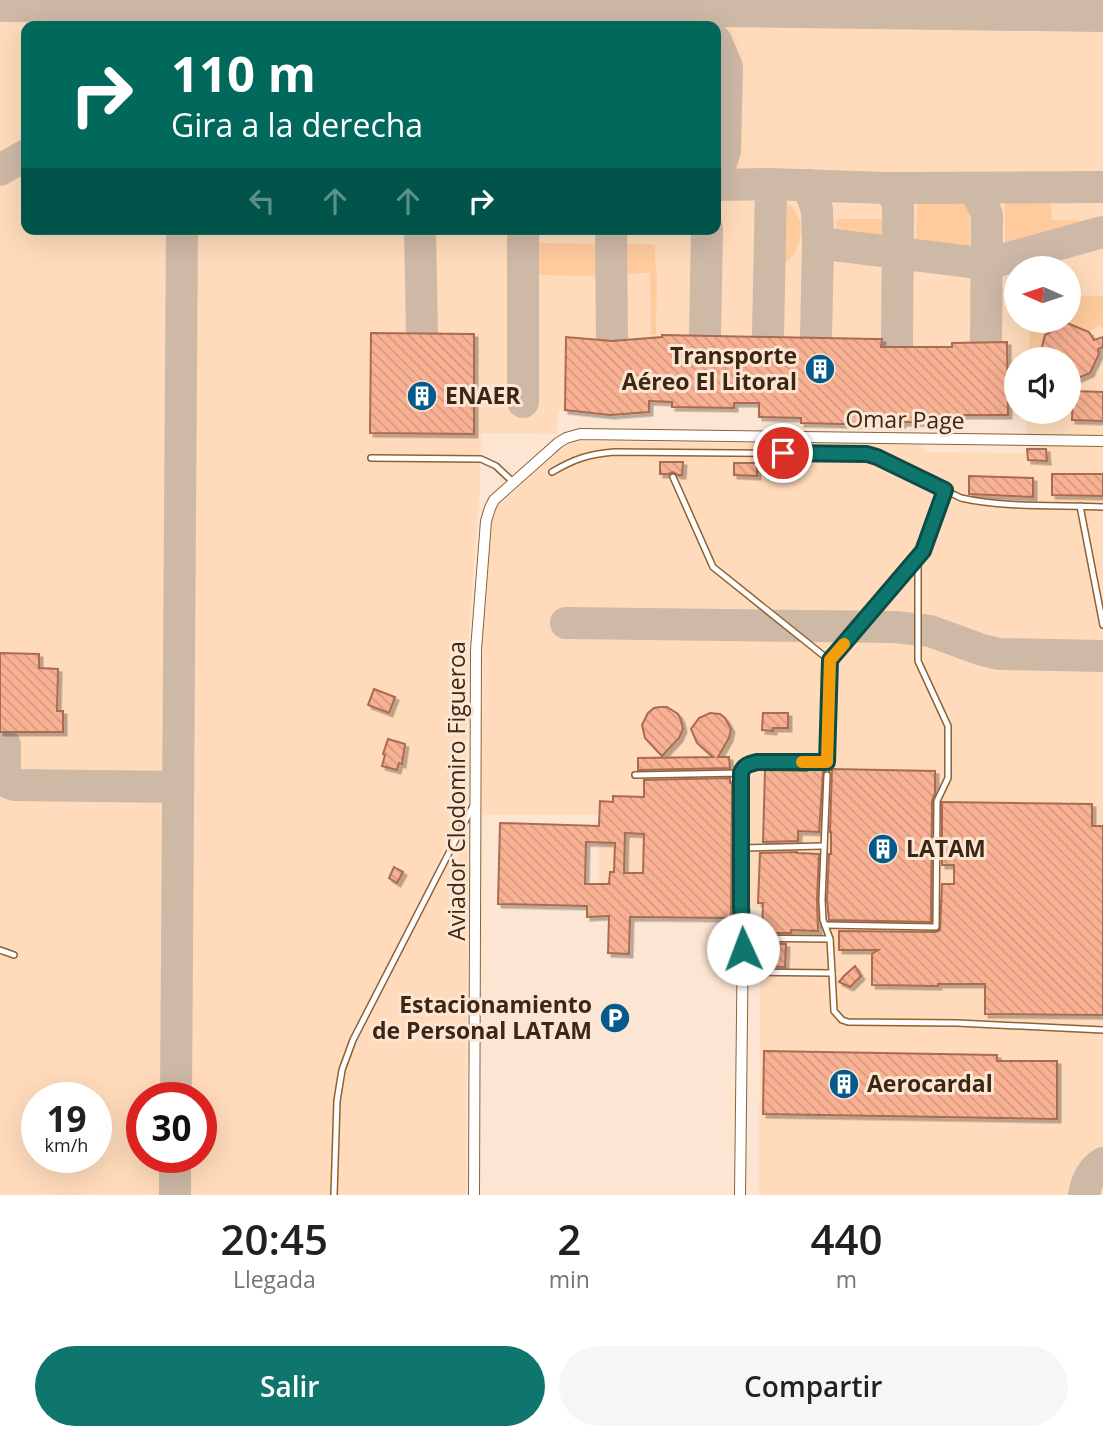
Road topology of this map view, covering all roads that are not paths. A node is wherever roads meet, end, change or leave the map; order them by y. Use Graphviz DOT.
graph roads {
  1 [pos="580,434"];
  2 [pos="1103,441"];
  3 [pos="371,458"];
  4 [pos="552,472"];
  5 [pos="673,477"];
  6 [pos="513,482"];
  7 [pos="945,490"];
  8 [pos="1080,506"];
  9 [pos="1103,507"];
  10 [pos="918,556"];
  11 [pos="1103,625"];
  12 [pos="830,660"];
  13 [pos="827,769"];
  14 [pos="741,773"];
  15 [pos="635,775"];
  16 [pos="475,801"];
  17 [pos="823,846"];
  18 [pos="742,848"];
  19 [pos="825,925"];
  20 [pos="743,933"];
  21 [pos="830,939"];
  22 [pos="0,950"];
  23 [pos="14,955"];
  24 [pos="743,972"];
  25 [pos="832,972"];
  26 [pos="1103,1030"];
  27 [pos="334,1195"];
  28 [pos="474,1195"];
  29 [pos="740,1195"];
  1 -- 2 [label="street, Omar Page"];
  1 -- 6 [label="street, Aviador Clodomiro Figueroa"];
  3 -- 6 [label="lane"];
  4 -- 7 [label="lane"];
  5 -- 12 [label="lane"];
  6 -- 16 [label="street, Aviador Clodomiro Figueroa"];
  7 -- 8 [label="lane"];
  7 -- 10 [label="lane"];
  8 -- 9 [label="lane"];
  8 -- 11 [label="lane"];
  10 -- 12 [label="lane"];
  10 -- 19 [label="lane"];
  12 -- 13 [label="lane"];
  13 -- 14 [label="lane"];
  13 -- 17 [label="lane"];
  14 -- 15 [label="lane"];
  14 -- 18 [label="lane"];
  16 -- 27 [label="lane"];
  16 -- 28 [label="street, Aviador Clodomiro Figueroa"];
  17 -- 18 [label="lane"];
  17 -- 19 [label="lane"];
  18 -- 20 [label="lane"];
  19 -- 21 [label="lane"];
  20 -- 21 [label="lane"];
  20 -- 24 [label="street"];
  21 -- 25 [label="lane"];
  22 -- 23 [label="lane"];
  24 -- 25 [label="lane"];
  24 -- 29 [label="street"];
  25 -- 26 [label="lane"];
}
